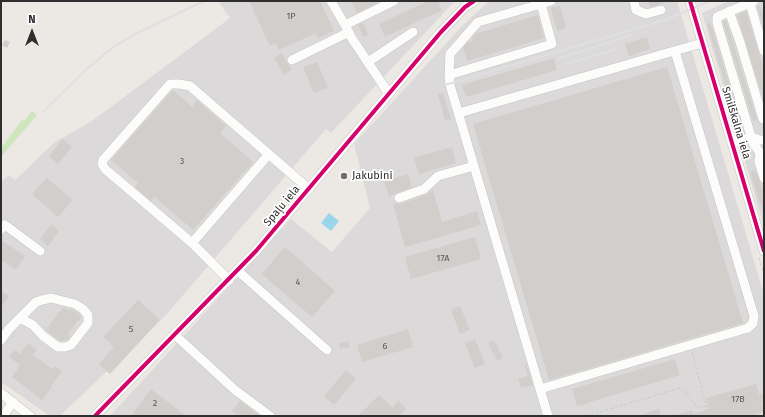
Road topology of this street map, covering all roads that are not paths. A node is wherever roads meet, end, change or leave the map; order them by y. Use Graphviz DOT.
graph roads {
  1 [pos="331,1"];
  2 [pos="394,1"];
  3 [pos="474,1"];
  4 [pos="551,1"];
  5 [pos="634,1"];
  6 [pos="690,1"];
  7 [pos="752,2"];
  8 [pos="541,4"];
  9 [pos="661,10"];
  10 [pos="729,11"];
  11 [pos="347,28"];
  12 [pos="413,32"];
  13 [pos="761,33"];
  14 [pos="740,42"];
  15 [pos="702,43"];
  16 [pos="724,47"];
  17 [pos="675,51"];
  18 [pos="764,51"];
  19 [pos="292,60"];
  20 [pos="368,62"];
  21 [pos="449,75"];
  22 [pos="389,94"];
  23 [pos="459,113"];
  24 [pos="764,119"];
  25 [pos="751,134"];
  26 [pos="764,140"];
  27 [pos="732,143"];
  28 [pos="762,152"];
  29 [pos="269,154"];
  30 [pos="474,166"];
  31 [pos="764,178"];
  32 [pos="309,189"];
  33 [pos="399,198"];
  34 [pos="1,229"];
  35 [pos="192,243"];
  36 [pos="40,251"];
  37 [pos="764,251"];
  38 [pos="238,271"];
  39 [pos="229,280"];
  40 [pos="20,318"];
  41 [pos="175,335"];
  42 [pos="1,340"];
  43 [pos="327,350"];
  44 [pos="540,389"];
  45 [pos="1,393"];
  46 [pos="13,402"];
  47 [pos="3,416"];
  48 [pos="30,416"];
  49 [pos="95,416"];
  50 [pos="270,416"];
  51 [pos="548,416"];
  1 -- 11 [label="street"];
  2 -- 11 [label="street"];
  3 -- 22 [label="street, Spaļu iela"];
  4 -- 8 [label="street"];
  5 -- 9 [label="street"];
  6 -- 15 [label="street, Smilškalna iela"];
  7 -- 10 [label="street"];
  7 -- 13 [label="street"];
  8 -- 21 [label="street"];
  8 -- 21 [label="street"];
  10 -- 14 [label="street"];
  10 -- 16 [label="street"];
  11 -- 19 [label="street"];
  11 -- 20 [label="street"];
  12 -- 20 [label="street"];
  13 -- 18 [label="street"];
  14 -- 16 [label="street"];
  14 -- 24 [label="street"];
  15 -- 17 [label="street"];
  15 -- 27 [label="street, Smilškalna iela"];
  16 -- 25 [label="street"];
  17 -- 23 [label="street"];
  17 -- 44 [label="street"];
  20 -- 22 [label="street"];
  21 -- 23 [label="street"];
  22 -- 32 [label="street, Spaļu iela"];
  23 -- 30 [label="street"];
  24 -- 25 [label="street"];
  25 -- 26 [label="street"];
  25 -- 27 [label="street"];
  25 -- 28 [label="street"];
  27 -- 37 [label="street, Smilškalna iela"];
  28 -- 31 [label="street"];
  29 -- 32 [label="street"];
  29 -- 35 [label="street"];
  29 -- 35 [label="street"];
  30 -- 33 [label="street"];
  30 -- 44 [label="street"];
  32 -- 38 [label="street, Spaļu iela"];
  34 -- 36 [label="street"];
  35 -- 39 [label="street"];
  38 -- 39 [label="street, Spaļu iela"];
  38 -- 43 [label="street"];
  39 -- 41 [label="street, Spaļu iela"];
  40 -- 40 [label="street"];
  40 -- 42 [label="street"];
  41 -- 49 [label="street, Spaļu iela"];
  41 -- 50 [label="street"];
  44 -- 51 [label="street"];
  45 -- 46 [label="street"];
  46 -- 47 [label="street"];
  46 -- 48 [label="street"];
}
